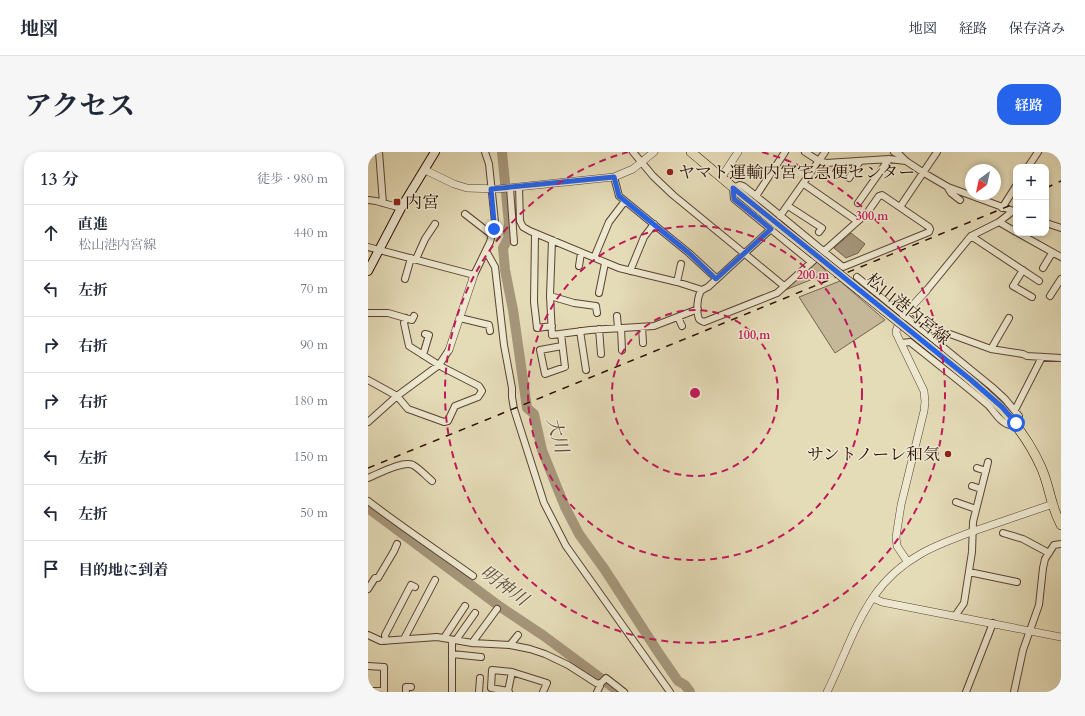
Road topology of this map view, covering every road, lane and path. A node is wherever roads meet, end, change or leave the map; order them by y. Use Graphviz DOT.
graph roads {
  1 [pos="379,152"];
  2 [pos="435,152"];
  3 [pos="485,152"];
  4 [pos="633,152"];
  5 [pos="654,152"];
  6 [pos="691,152"];
  7 [pos="738,152"];
  8 [pos="785,152"];
  9 [pos="805,152"];
  10 [pos="825,152"];
  11 [pos="937,152"];
  12 [pos="1038,152"];
  13 [pos="898,153"];
  14 [pos="889,159"];
  15 [pos="819,161"];
  16 [pos="860,161"];
  17 [pos="906,161"];
  18 [pos="642,163"];
  19 [pos="1030,164"];
  20 [pos="425,170"];
  21 [pos="924,173"];
  22 [pos="614,177"];
  23 [pos="721,178"];
  24 [pos="849,178"];
  25 [pos="804,184"];
  26 [pos="519,187"];
  27 [pos="948,187"];
  28 [pos="509,188"];
  29 [pos="733,188"];
  30 [pos="494,189"];
  31 [pos="1013,191"];
  32 [pos="756,196"];
  33 [pos="368,200"];
  34 [pos="960,200"];
  35 [pos="625,201"];
  36 [pos="383,203"];
  37 [pos="858,203"];
  38 [pos="788,206"];
  39 [pos="900,207"];
  40 [pos="401,208"];
  41 [pos="1002,208"];
  42 [pos="1013,212"];
  43 [pos="1013,213"];
  44 [pos="465,214"];
  45 [pos="857,221"];
  46 [pos="999,222"];
  47 [pos="777,223"];
  48 [pos="435,224"];
  49 [pos="654,224"];
  50 [pos="1049,224"];
  51 [pos="1061,228"];
  52 [pos="1013,230"];
  53 [pos="819,232"];
  54 [pos="535,234"];
  55 [pos="492,235"];
  56 [pos="971,236"];
  57 [pos="1024,236"];
  58 [pos="552,240"];
  59 [pos="514,242"];
  60 [pos="368,247"];
  61 [pos="379,249"];
  62 [pos="486,251"];
  63 [pos="824,251"];
  64 [pos="581,253"];
  65 [pos="745,253"];
  66 [pos="1052,253"];
  67 [pos="594,258"];
  68 [pos="1061,258"];
  69 [pos="413,259"];
  70 [pos="811,262"];
  71 [pos="605,263"];
  72 [pos="681,264"];
  73 [pos="579,266"];
  74 [pos="1043,268"];
  75 [pos="1023,270"];
  76 [pos="368,271"];
  77 [pos="630,271"];
  78 [pos="474,275"];
  79 [pos="857,277"];
  80 [pos="405,279"];
  81 [pos="716,279"];
  82 [pos="1061,279"];
  83 [pos="1039,281"];
  84 [pos="677,282"];
  85 [pos="784,286"];
  86 [pos="702,290"];
  87 [pos="926,291"];
  88 [pos="599,293"];
  89 [pos="550,296"];
  90 [pos="1050,296"];
  91 [pos="1032,298"];
  92 [pos="698,309"];
  93 [pos="911,309"];
  94 [pos="368,313"];
  95 [pos="597,313"];
  96 [pos="414,316"];
  97 [pos="617,316"];
  98 [pos="678,317"];
  99 [pos="904,317"];
  100 [pos="406,318"];
  101 [pos="460,318"];
  102 [pos="1009,318"];
  103 [pos="552,326"];
  104 [pos="682,326"];
  105 [pos="642,327"];
  106 [pos="619,328"];
  107 [pos="599,329"];
  108 [pos="490,331"];
  109 [pos="580,331"];
  110 [pos="425,334"];
  111 [pos="561,334"];
  112 [pos="643,343"];
  113 [pos="902,344"];
  114 [pos="562,346"];
  115 [pos="991,349"];
  116 [pos="449,350"];
  117 [pos="622,350"];
  118 [pos="601,354"];
  119 [pos="423,355"];
  120 [pos="1042,357"];
  121 [pos="1061,358"];
  122 [pos="439,365"];
  123 [pos="586,370"];
  124 [pos="368,380"];
  125 [pos="397,396"];
  126 [pos="1015,410"];
  127 [pos="368,422"];
  128 [pos="1016,423"];
  129 [pos="988,462"];
  130 [pos="977,468"];
  131 [pos="986,471"];
  132 [pos="368,478"];
  133 [pos="432,481"];
  134 [pos="972,486"];
  135 [pos="981,489"];
  136 [pos="368,501"];
  137 [pos="956,502"];
  138 [pos="1053,504"];
  139 [pos="976,508"];
  140 [pos="1061,525"];
  141 [pos="972,532"];
  142 [pos="1003,533"];
  143 [pos="397,544"];
  144 [pos="1061,544"];
  145 [pos="1049,553"];
  146 [pos="907,562"];
  147 [pos="969,572"];
  148 [pos="473,576"];
  149 [pos="1017,582"];
  150 [pos="442,584"];
  151 [pos="415,587"];
  152 [pos="368,589"];
  153 [pos="873,598"];
  154 [pos="465,606"];
  155 [pos="497,609"];
  156 [pos="475,613"];
  157 [pos="955,616"];
  158 [pos="993,623"];
  159 [pos="1029,630"];
  160 [pos="368,635"];
  161 [pos="518,635"];
  162 [pos="1061,637"];
  163 [pos="444,638"];
  164 [pos="404,639"];
  165 [pos="386,640"];
  166 [pos="454,640"];
  167 [pos="472,643"];
  168 [pos="510,645"];
  169 [pos="452,654"];
  170 [pos="481,657"];
  171 [pos="368,666"];
  172 [pos="512,672"];
  173 [pos="480,678"];
  174 [pos="602,682"];
  175 [pos="368,691"];
  176 [pos="384,691"];
  177 [pos="509,691"];
  178 [pos="452,692"];
  179 [pos="479,692"];
  180 [pos="543,692"];
  181 [pos="597,692"];
  182 [pos="624,692"];
  183 [pos="670,692"];
  184 [pos="828,692"];
  185 [pos="966,692"];
  186 [pos="1014,692"];
  1 -- 36 [label="street"];
  2 -- 20 [label="main road"];
  3 -- 30 [label="street"];
  4 -- 18 [label="street"];
  5 -- 18 [label="street"];
  6 -- 23 [label="main road, 松山港内宮線"];
  7 -- 23 [label="street"];
  8 -- 32 [label="street"];
  9 -- 15 [label="street"];
  10 -- 15 [label="street"];
  11 -- 21 [label="street"];
  12 -- 19 [label="street"];
  13 -- 17 [label="street"];
  14 -- 16 [label="street"];
  14 -- 17 [label="street"];
  14 -- 37 [label="street"];
  15 -- 16 [label="street"];
  15 -- 25 [label="street"];
  16 -- 24 [label="street"];
  17 -- 21 [label="street"];
  18 -- 22 [label="street"];
  18 -- 65 [label="street"];
  20 -- 30 [label="street"];
  20 -- 40 [label="main road"];
  21 -- 27 [label="street"];
  21 -- 39 [label="street"];
  22 -- 26 [label="street"];
  22 -- 35 [label="street"];
  23 -- 29 [label="main road, 松山港内宮線"];
  25 -- 38 [label="street"];
  25 -- 45 [label="street"];
  26 -- 28 [label="street"];
  26 -- 54 [label="street"];
  27 -- 34 [label="street"];
  27 -- 41 [label="street"];
  28 -- 30 [label="street"];
  28 -- 59 [label="street"];
  29 -- 32 [label="street"];
  29 -- 47 [label="main road, 松山港内宮線"];
  30 -- 55 [label="street"];
  31 -- 41 [label="street"];
  32 -- 47 [label="street"];
  33 -- 36 [label="street"];
  35 -- 49 [label="street"];
  35 -- 67 [label="street"];
  36 -- 40 [label="street"];
  38 -- 47 [label="street"];
  38 -- 53 [label="street"];
  39 -- 45 [label="street"];
  39 -- 63 [label="street"];
  40 -- 61 [label="main road"];
  41 -- 42 [label="street"];
  43 -- 46 [label="street"];
  44 -- 55 [label="street"];
  45 -- 63 [label="street"];
  46 -- 52 [label="street"];
  46 -- 56 [label="street"];
  47 -- 63 [label="street"];
  47 -- 65 [label="street"];
  47 -- 70 [label="street"];
  47 -- 128 [label="main road, 松山港内宮線, bridge"];
  48 -- 69 [label="street"];
  49 -- 77 [label="street"];
  49 -- 81 [label="street"];
  50 -- 51 [label="street"];
  54 -- 58 [label="street"];
  54 -- 103 [label="street"];
  55 -- 62 [label="street"];
  56 -- 75 [label="street"];
  56 -- 87 [label="street"];
  57 -- 66 [label="street"];
  58 -- 64 [label="street"];
  58 -- 89 [label="street"];
  60 -- 61 [label="street"];
  61 -- 69 [label="street"];
  61 -- 76 [label="main road"];
  62 -- 78 [label="street"];
  62 -- 183 [label="street"];
  63 -- 70 [label="street"];
  64 -- 67 [label="street"];
  64 -- 73 [label="street"];
  65 -- 81 [label="street"];
  65 -- 85 [label="street"];
  66 -- 68 [label="street"];
  66 -- 74 [label="street"];
  67 -- 71 [label="street"];
  69 -- 78 [label="street"];
  69 -- 80 [label="street"];
  70 -- 85 [label="street"];
  71 -- 77 [label="street"];
  71 -- 88 [label="street"];
  72 -- 84 [label="street"];
  75 -- 83 [label="street"];
  75 -- 91 [label="street"];
  77 -- 84 [label="street"];
  78 -- 101 [label="street"];
  79 -- 99 [label="street"];
  81 -- 86 [label="street"];
  82 -- 90 [label="street"];
  84 -- 86 [label="street"];
  85 -- 92 [label="street"];
  86 -- 92 [label="street"];
  87 -- 93 [label="street"];
  89 -- 95 [label="street"];
  89 -- 103 [label="street"];
  92 -- 98 [label="street"];
  93 -- 99 [label="street"];
  93 -- 115 [label="street"];
  94 -- 100 [label="street"];
  96 -- 100 [label="street"];
  97 -- 106 [label="street"];
  98 -- 104 [label="street"];
  98 -- 105 [label="street"];
  99 -- 113 [label="street"];
  99 -- 126 [label="street"];
  100 -- 119 [label="street"];
  101 -- 108 [label="street"];
  101 -- 116 [label="street"];
  102 -- 115 [label="street"];
  103 -- 111 [label="street"];
  105 -- 106 [label="street"];
  105 -- 112 [label="street"];
  106 -- 107 [label="street"];
  106 -- 117 [label="street"];
  107 -- 109 [label="street"];
  107 -- 118 [label="street"];
  109 -- 111 [label="street"];
  109 -- 123 [label="street"];
  110 -- 119 [label="street"];
  111 -- 114 [label="street"];
  113 -- 128 [label="street"];
  113 -- 146 [label="street"];
  114 -- 114 [label="street"];
  115 -- 120 [label="street"];
  116 -- 122 [label="street"];
  119 -- 122 [label="street"];
  120 -- 121 [label="street"];
  120 -- 126 [label="street"];
  122 -- 125 [label="street"];
  122 -- 125 [label="street"];
  124 -- 125 [label="street"];
  125 -- 127 [label="street"];
  126 -- 128 [label="street"];
  128 -- 138 [label="main road, 松山港内宮線"];
  129 -- 131 [label="street"];
  130 -- 131 [label="street"];
  131 -- 135 [label="street"];
  132 -- 133 [label="street"];
  134 -- 135 [label="street"];
  135 -- 139 [label="street"];
  136 -- 148 [label="street"];
  137 -- 139 [label="street"];
  138 -- 140 [label="main road, 松山港内宮線"];
  138 -- 141 [label="street"];
  139 -- 141 [label="street"];
  141 -- 146 [label="street"];
  141 -- 147 [label="street"];
  142 -- 145 [label="street"];
  143 -- 152 [label="street"];
  144 -- 145 [label="street"];
  145 -- 159 [label="street"];
  146 -- 153 [label="street"];
  147 -- 149 [label="street"];
  147 -- 157 [label="street"];
  150 -- 164 [label="street"];
  151 -- 165 [label="street"];
  153 -- 157 [label="street"];
  153 -- 184 [label="street"];
  154 -- 163 [label="street"];
  155 -- 167 [label="street"];
  156 -- 166 [label="street"];
  157 -- 158 [label="street"];
  158 -- 159 [label="street"];
  158 -- 185 [label="street"];
  159 -- 162 [label="street"];
  159 -- 186 [label="street"];
  160 -- 165 [label="street"];
  161 -- 168 [label="street"];
  163 -- 164 [label="street"];
  163 -- 166 [label="street"];
  164 -- 165 [label="street"];
  166 -- 167 [label="street"];
  166 -- 169 [label="street"];
  167 -- 168 [label="street"];
  168 -- 174 [label="street"];
  169 -- 170 [label="street"];
  169 -- 178 [label="street"];
  171 -- 176 [label="street"];
  172 -- 177 [label="street"];
  172 -- 177 [label="street"];
  172 -- 180 [label="street"];
  173 -- 179 [label="street"];
  174 -- 181 [label="street"];
  174 -- 182 [label="street"];
  175 -- 176 [label="street"];
}
